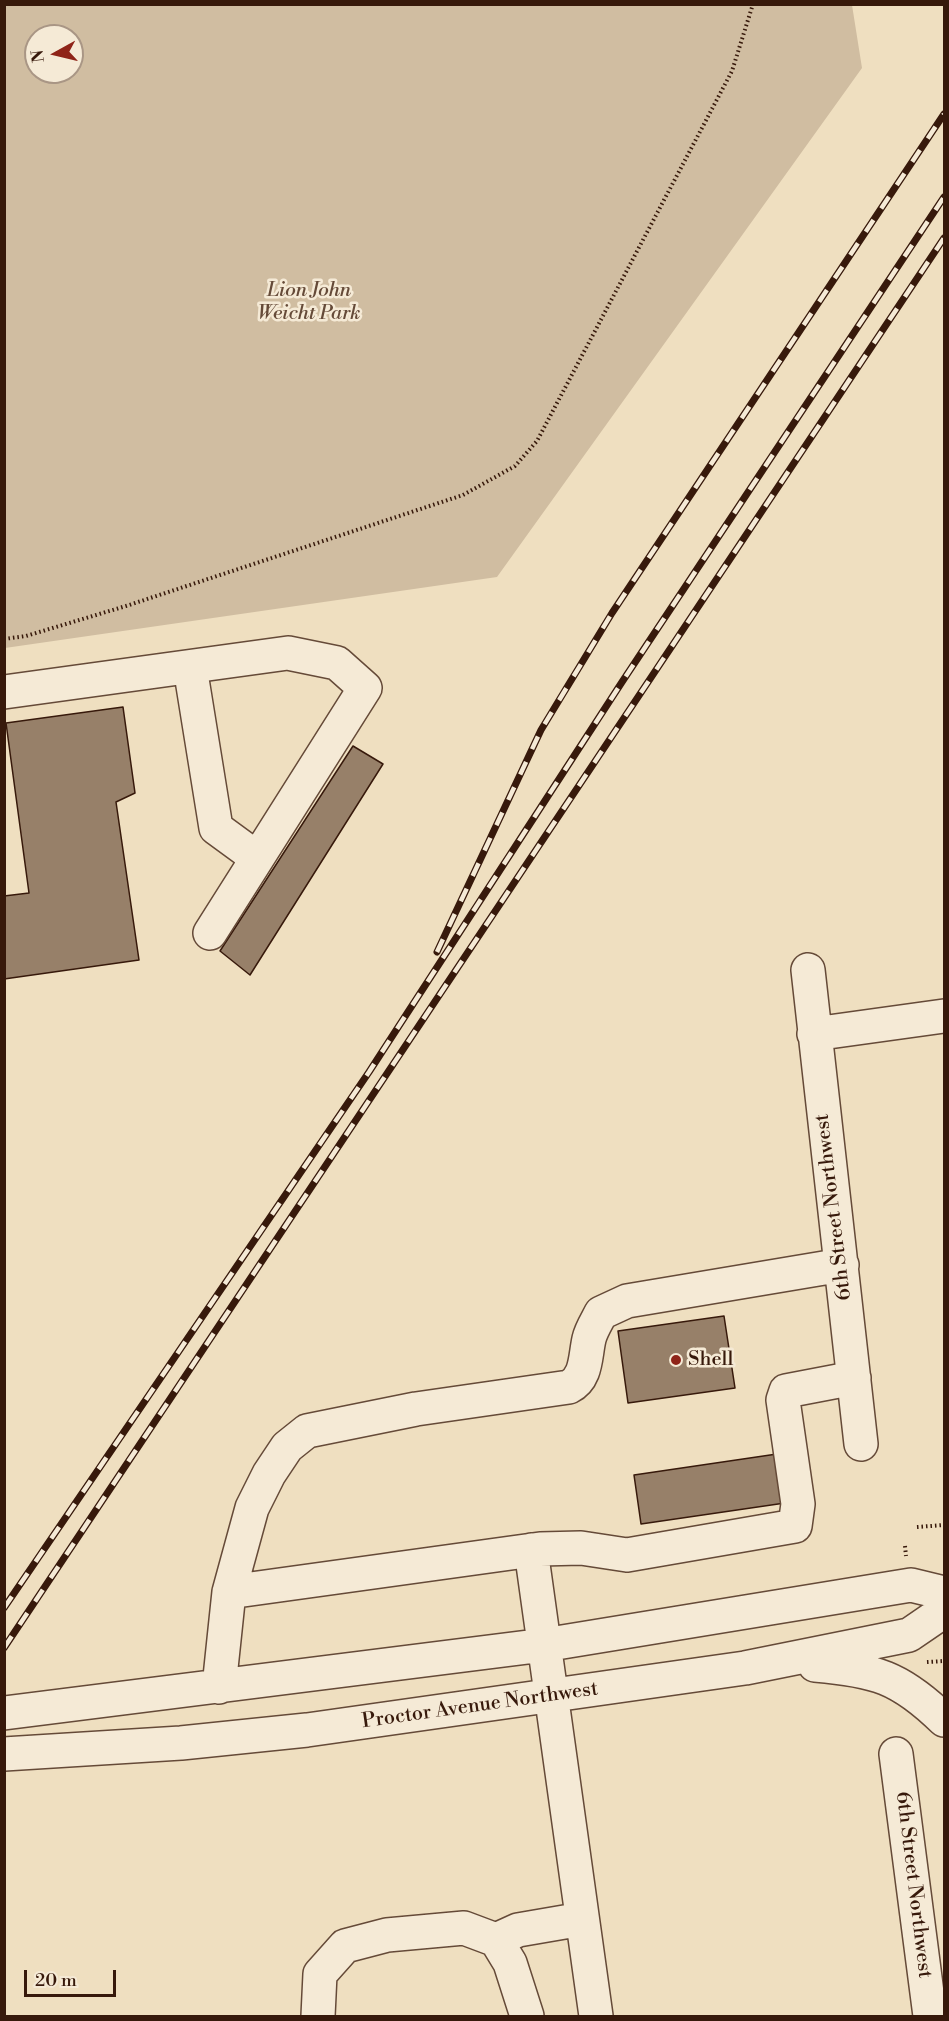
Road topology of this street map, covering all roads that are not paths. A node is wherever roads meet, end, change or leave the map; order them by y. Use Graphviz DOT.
graph roads {
  1 [pos="190,667"];
  2 [pos="4,692"];
  3 [pos="257,858"];
  4 [pos="210,933"];
  5 [pos="808,970"];
  6 [pos="945,1016"];
  7 [pos="814,1034"];
  8 [pos="842,1265"];
  9 [pos="854,1378"];
  10 [pos="861,1444"];
  11 [pos="531,1550"];
  12 [pos="229,1592"];
  13 [pos="945,1593"];
  14 [pos="945,1611"];
  15 [pos="544,1645"];
  16 [pos="775,1662"];
  17 [pos="219,1687"];
  18 [pos="551,1695"];
  19 [pos="4,1713"];
  20 [pos="945,1720"];
  21 [pos="4,1754"];
  22 [pos="896,1754"];
  23 [pos="582,1919"];
  24 [pos="496,1940"];
  25 [pos="318,2016"];
  26 [pos="527,2016"];
  27 [pos="596,2016"];
  28 [pos="930,2016"];
  1 -- 2 [label="street"];
  1 -- 3 [label="street"];
  1 -- 3 [label="street"];
  3 -- 4 [label="street"];
  5 -- 7 [label="street, 6th Street Northwest"];
  6 -- 7 [label="street"];
  7 -- 8 [label="street, 6th Street Northwest"];
  8 -- 9 [label="street, 6th Street Northwest"];
  8 -- 12 [label="street"];
  9 -- 10 [label="street, 6th Street Northwest"];
  9 -- 11 [label="street"];
  11 -- 12 [label="street"];
  11 -- 15 [label="street"];
  12 -- 17 [label="street"];
  13 -- 15 [label="street"];
  14 -- 16 [label="street, Proctor Avenue Northwest"];
  15 -- 17 [label="street"];
  15 -- 18 [label="street"];
  16 -- 18 [label="street, Proctor Avenue Northwest"];
  16 -- 20 [label="street"];
  17 -- 19 [label="street"];
  18 -- 21 [label="street, Proctor Avenue Northwest"];
  18 -- 23 [label="street"];
  22 -- 28 [label="street, 6th Street Northwest"];
  23 -- 24 [label="street"];
  23 -- 27 [label="street"];
  24 -- 25 [label="street"];
  24 -- 26 [label="street"];
}
